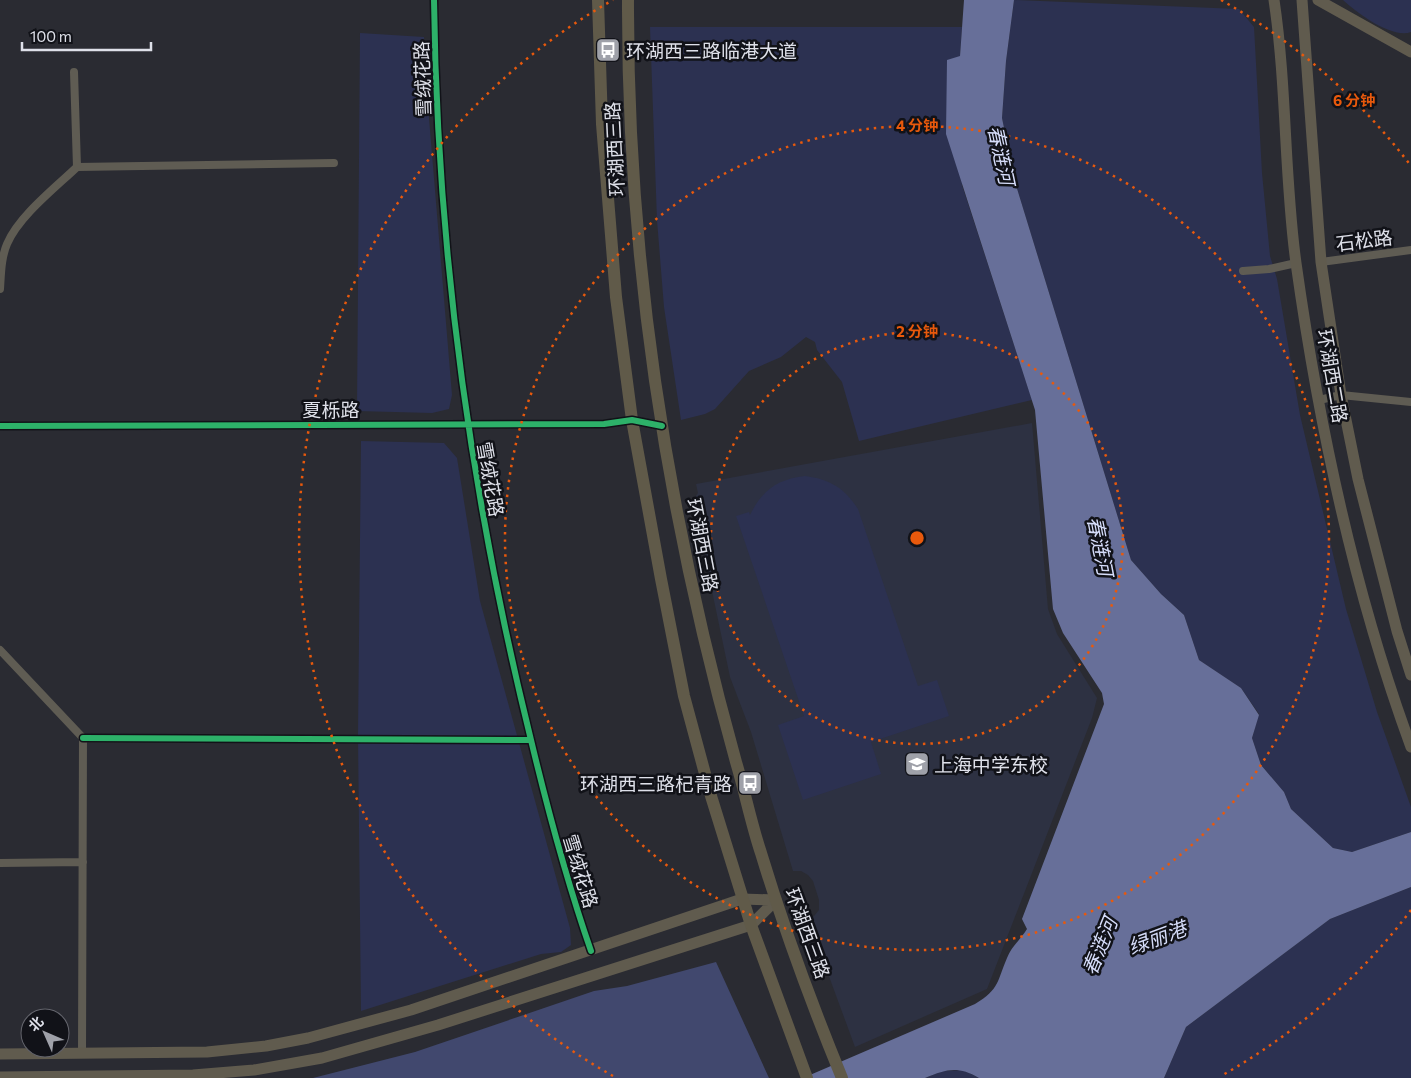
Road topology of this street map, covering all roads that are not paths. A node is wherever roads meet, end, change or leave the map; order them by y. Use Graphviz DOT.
graph roads {
  1 [pos="434,0"];
  2 [pos="598,0"];
  3 [pos="628,0"];
  4 [pos="1274,0"];
  5 [pos="1302,0"];
  6 [pos="1318,0"];
  7 [pos="1411,52"];
  8 [pos="74,72"];
  9 [pos="334,163"];
  10 [pos="77,167"];
  11 [pos="1411,250"];
  12 [pos="1321,262"];
  13 [pos="1296,263"];
  14 [pos="1243,271"];
  15 [pos="0,289"];
  16 [pos="1341,395"];
  17 [pos="1319,400"];
  18 [pos="1411,402"];
  19 [pos="632,420"];
  20 [pos="466,424"];
  21 [pos="0,426"];
  22 [pos="662,426"];
  23 [pos="0,650"];
  24 [pos="1411,675"];
  25 [pos="83,738"];
  26 [pos="531,740"];
  27 [pos="1411,747"];
  28 [pos="83,862"];
  29 [pos="0,863"];
  30 [pos="742,899"];
  31 [pos="776,900"];
  32 [pos="751,925"];
  33 [pos="591,950"];
  34 [pos="0,1054"];
  35 [pos="82,1054"];
  36 [pos="806,1075"];
  37 [pos="0,1077"];
  38 [pos="842,1078"];
  1 -- 20 [label="street, 雪绒花路"];
  2 -- 19 [label="main road, 环湖西三路"];
  3 -- 22 [label="main road, 环湖西三路"];
  4 -- 13 [label="main road, 环湖西二路"];
  5 -- 12 [label="main road, 环湖西二路"];
  6 -- 7 [label="main road"];
  8 -- 10 [label="street"];
  9 -- 10 [label="street"];
  10 -- 15 [label="street"];
  11 -- 12 [label="street, 石松路"];
  12 -- 16 [label="main road, 环湖西二路"];
  13 -- 14 [label="street"];
  13 -- 17 [label="main road, 环湖西二路"];
  16 -- 17 [label="street"];
  16 -- 18 [label="street"];
  16 -- 24 [label="main road, 环湖西二路"];
  17 -- 27 [label="main road, 环湖西二路"];
  19 -- 20 [label="street, 夏栎路"];
  19 -- 22 [label="street, 夏栎路"];
  19 -- 30 [label="main road, 环湖西三路"];
  20 -- 21 [label="street, 夏栎路"];
  20 -- 26 [label="street, 雪绒花路"];
  22 -- 31 [label="main road, 环湖西三路"];
  23 -- 25 [label="street"];
  25 -- 26 [label="street"];
  25 -- 28 [label="street"];
  26 -- 33 [label="street, 雪绒花路"];
  28 -- 29 [label="street"];
  28 -- 35 [label="street"];
  30 -- 31 [label="main road"];
  30 -- 32 [label="main road, 环湖西三路"];
  30 -- 33 [label="main road"];
  31 -- 32 [label="main road"];
  31 -- 38 [label="main road, 环湖西三路"];
  32 -- 36 [label="main road, 环湖西三路"];
  32 -- 37 [label="main road"];
  33 -- 35 [label="main road"];
  34 -- 35 [label="main road"];
}
